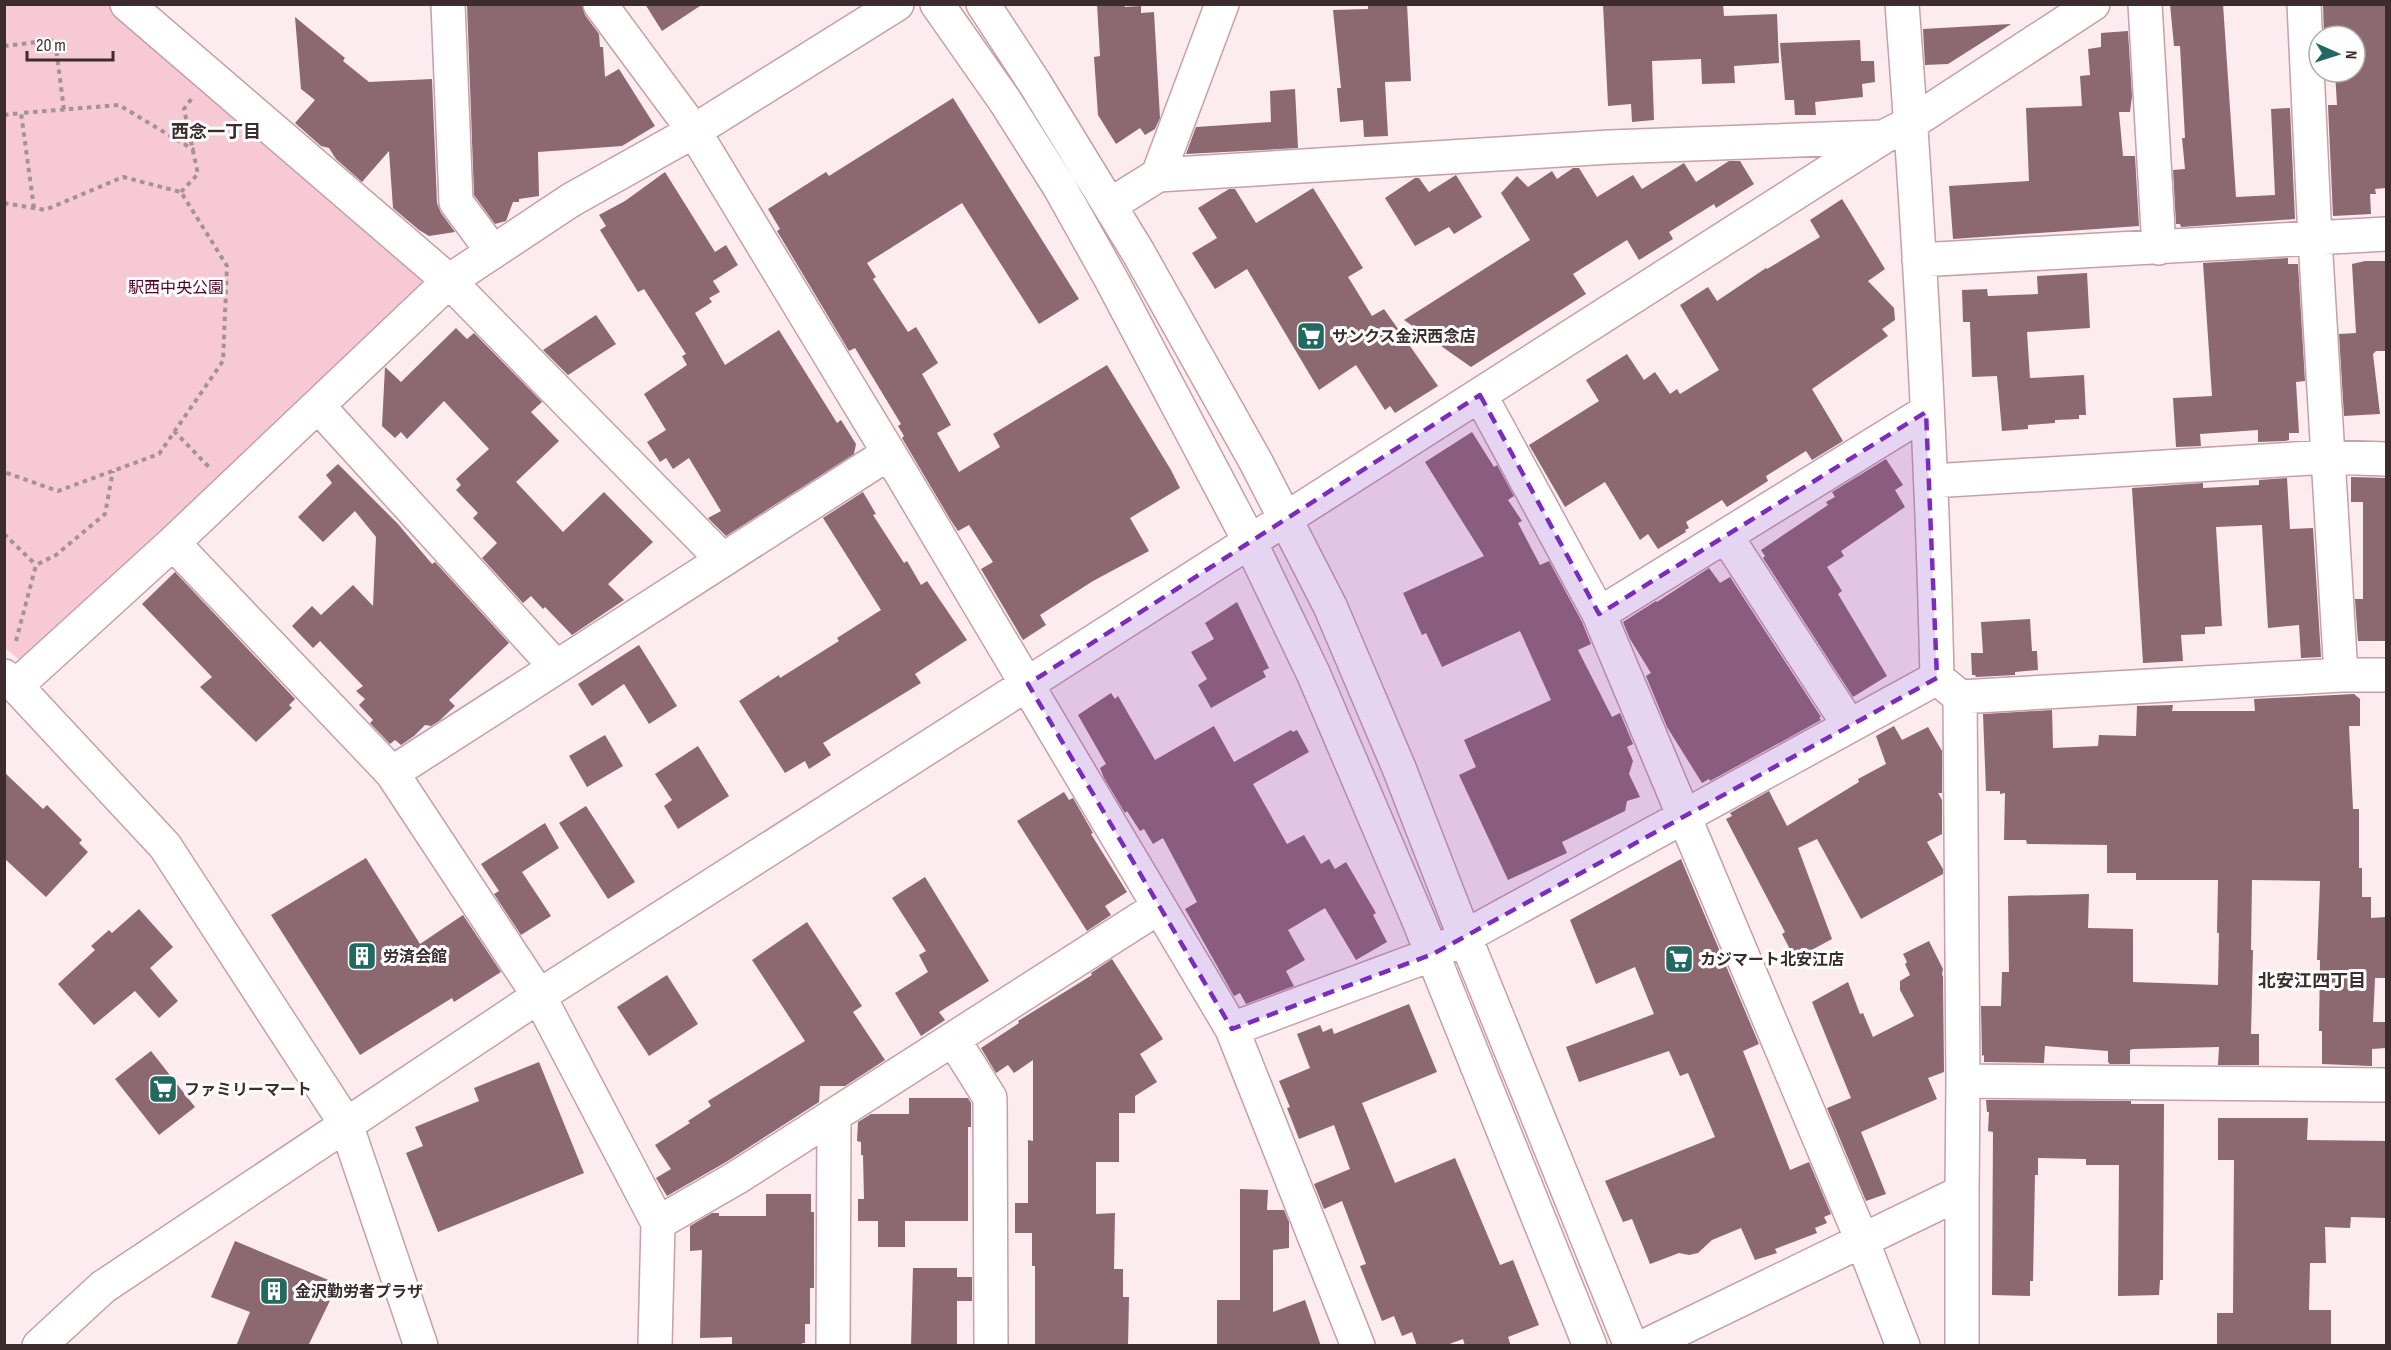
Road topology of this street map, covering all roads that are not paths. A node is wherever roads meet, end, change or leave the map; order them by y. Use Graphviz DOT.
graph roads {
  1 [pos="127,4"];
  2 [pos="448,4"];
  3 [pos="600,4"];
  4 [pos="897,4"];
  5 [pos="937,4"];
  6 [pos="983,4"];
  7 [pos="1222,4"];
  8 [pos="1902,4"];
  9 [pos="2093,4"];
  10 [pos="2145,4"];
  11 [pos="2304,4"];
  12 [pos="160,15"];
  13 [pos="1034,82"];
  14 [pos="1005,101"];
  15 [pos="1897,130"];
  16 [pos="694,131"];
  17 [pos="1158,175"];
  18 [pos="1110,205"];
  19 [pos="2386,234"];
  20 [pos="2315,239"];
  21 [pos="2159,248"];
  22 [pos="493,252"];
  23 [pos="1919,260"];
  24 [pos="449,281"];
  25 [pos="1480,395"];
  26 [pos="318,406"];
  27 [pos="1926,412"];
  28 [pos="889,453"];
  29 [pos="2328,457"];
  30 [pos="2386,459"];
  31 [pos="1932,481"];
  32 [pos="1285,519"];
  33 [pos="1726,536"];
  34 [pos="1250,542"];
  35 [pos="173,543"];
  36 [pos="723,560"];
  37 [pos="1599,614"];
  38 [pos="556,667"];
  39 [pos="2341,675"];
  40 [pos="2386,675"];
  41 [pos="10,681"];
  42 [pos="1028,684"];
  43 [pos="1949,687"];
  44 [pos="1849,725"];
  45 [pos="392,773"];
  46 [pos="1685,818"];
  47 [pos="1159,907"];
  48 [pos="1465,936"];
  49 [pos="1433,954"];
  50 [pos="539,996"];
  51 [pos="1232,1029"];
  52 [pos="953,1039"];
  53 [pos="1964,1081"];
  54 [pos="2386,1085"];
  55 [pos="834,1115"];
  56 [pos="346,1124"];
  57 [pos="1962,1192"];
  58 [pos="658,1223"];
  59 [pos="1862,1240"];
  60 [pos="39,1346"];
  61 [pos="421,1346"];
  62 [pos="655,1346"];
  63 [pos="833,1346"];
  64 [pos="991,1346"];
  65 [pos="1358,1346"];
  66 [pos="1590,1346"];
  67 [pos="1631,1346"];
  68 [pos="1645,1346"];
  69 [pos="1903,1346"];
  70 [pos="1962,1346"];
  1 -- 12 [label="street"];
  2 -- 22 [label="street"];
  3 -- 16 [label="street"];
  4 -- 16 [label="street"];
  5 -- 14 [label="street"];
  6 -- 13 [label="street"];
  7 -- 17 [label="street"];
  8 -- 15 [label="street"];
  9 -- 15 [label="street"];
  10 -- 21 [label="street"];
  11 -- 20 [label="street"];
  12 -- 24 [label="street"];
  13 -- 14 [label="street"];
  13 -- 18 [label="street"];
  14 -- 34 [label="street"];
  15 -- 17 [label="street"];
  15 -- 23 [label="street"];
  15 -- 25 [label="street"];
  16 -- 22 [label="street"];
  16 -- 28 [label="street"];
  17 -- 18 [label="street"];
  18 -- 32 [label="street"];
  19 -- 20 [label="street"];
  20 -- 21 [label="street"];
  20 -- 29 [label="street"];
  21 -- 23 [label="street"];
  22 -- 24 [label="street"];
  23 -- 27 [label="street"];
  24 -- 26 [label="street"];
  24 -- 36 [label="street"];
  25 -- 32 [label="street"];
  25 -- 37 [label="street"];
  26 -- 35 [label="street"];
  26 -- 38 [label="street"];
  27 -- 31 [label="street"];
  27 -- 33 [label="street"];
  28 -- 36 [label="street"];
  28 -- 42 [label="street"];
  29 -- 30 [label="street"];
  29 -- 31 [label="street"];
  29 -- 39 [label="street"];
  31 -- 43 [label="street"];
  32 -- 34 [label="street"];
  32 -- 48 [label="street"];
  33 -- 37 [label="street"];
  33 -- 44 [label="street"];
  34 -- 42 [label="street"];
  34 -- 49 [label="street"];
  35 -- 41 [label="street"];
  35 -- 45 [label="street"];
  36 -- 38 [label="street"];
  37 -- 46 [label="street"];
  38 -- 45 [label="street"];
  39 -- 40 [label="street"];
  39 -- 43 [label="street"];
  41 -- 56 [label="street"];
  42 -- 47 [label="street"];
  42 -- 50 [label="street"];
  43 -- 44 [label="street"];
  43 -- 53 [label="street"];
  44 -- 46 [label="street"];
  45 -- 50 [label="street"];
  46 -- 48 [label="street"];
  46 -- 59 [label="street"];
  47 -- 51 [label="street"];
  47 -- 52 [label="street"];
  48 -- 49 [label="street"];
  48 -- 67 [label="street"];
  49 -- 51 [label="street"];
  49 -- 66 [label="street"];
  50 -- 56 [label="street"];
  50 -- 58 [label="street"];
  51 -- 65 [label="street"];
  52 -- 55 [label="street"];
  52 -- 64 [label="street"];
  53 -- 54 [label="street"];
  53 -- 57 [label="street"];
  55 -- 58 [label="street"];
  55 -- 63 [label="street"];
  56 -- 60 [label="street"];
  56 -- 61 [label="street"];
  57 -- 59 [label="street"];
  57 -- 70 [label="street"];
  58 -- 62 [label="street"];
  59 -- 68 [label="street"];
  59 -- 69 [label="street"];
}
